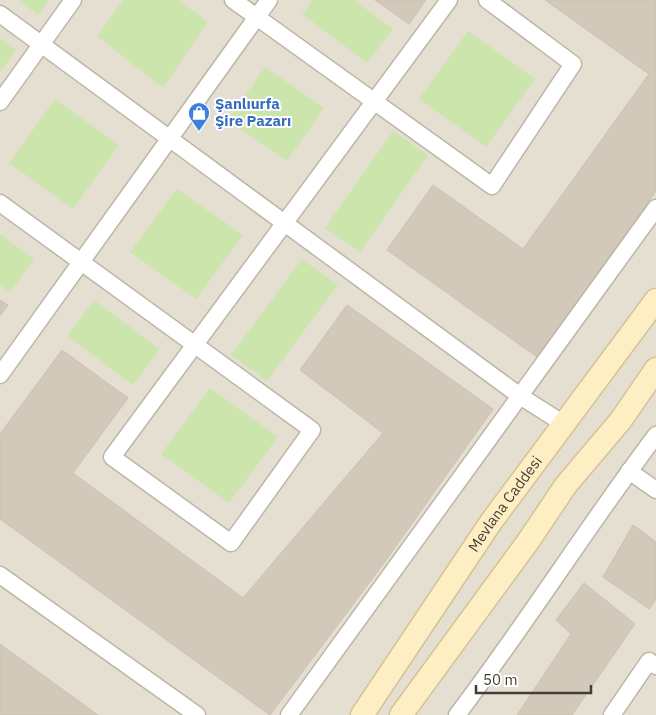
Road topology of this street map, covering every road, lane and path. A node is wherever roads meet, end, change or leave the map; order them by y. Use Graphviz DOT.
graph roads {
  1 [pos="73,0"];
  2 [pos="233,0"];
  3 [pos="269,0"];
  4 [pos="450,0"];
  5 [pos="487,0"];
  6 [pos="0,14"];
  7 [pos="257,17"];
  8 [pos="41,45"];
  9 [pos="0,102"];
  10 [pos="374,102"];
  11 [pos="170,139"];
  12 [pos="0,203"];
  13 [pos="656,208"];
  14 [pos="285,223"];
  15 [pos="81,262"];
  16 [pos="656,300"];
  17 [pos="195,345"];
  18 [pos="656,369"];
  19 [pos="0,375"];
  20 [pos="520,396"];
  21 [pos="564,424"];
  22 [pos="656,435"];
  23 [pos="629,471"];
  24 [pos="656,490"];
  25 [pos="0,575"];
  26 [pos="656,666"];
  27 [pos="187,712"];
  28 [pos="289,715"];
  29 [pos="362,715"];
  30 [pos="401,715"];
  31 [pos="457,715"];
  32 [pos="612,715"];
  1 -- 8 [label="street"];
  2 -- 7 [label="street"];
  3 -- 7 [label="street"];
  4 -- 10 [label="street"];
  5 -- 10 [label="street"];
  6 -- 8 [label="street"];
  7 -- 10 [label="street"];
  7 -- 11 [label="street"];
  8 -- 9 [label="street"];
  8 -- 11 [label="street"];
  10 -- 14 [label="street"];
  11 -- 14 [label="street"];
  11 -- 15 [label="street"];
  12 -- 15 [label="street"];
  13 -- 20 [label="street"];
  14 -- 17 [label="street"];
  14 -- 20 [label="street"];
  15 -- 17 [label="street"];
  15 -- 19 [label="street"];
  16 -- 21 [label="main road, Mevlana Caddesi"];
  17 -- 17 [label="street"];
  18 -- 30 [label="main road"];
  20 -- 21 [label="street"];
  20 -- 28 [label="street"];
  21 -- 29 [label="main road, Mevlana Caddesi"];
  22 -- 23 [label="street"];
  23 -- 24 [label="street"];
  23 -- 31 [label="street"];
  25 -- 27 [label="street"];
  26 -- 32 [label="street"];
}
